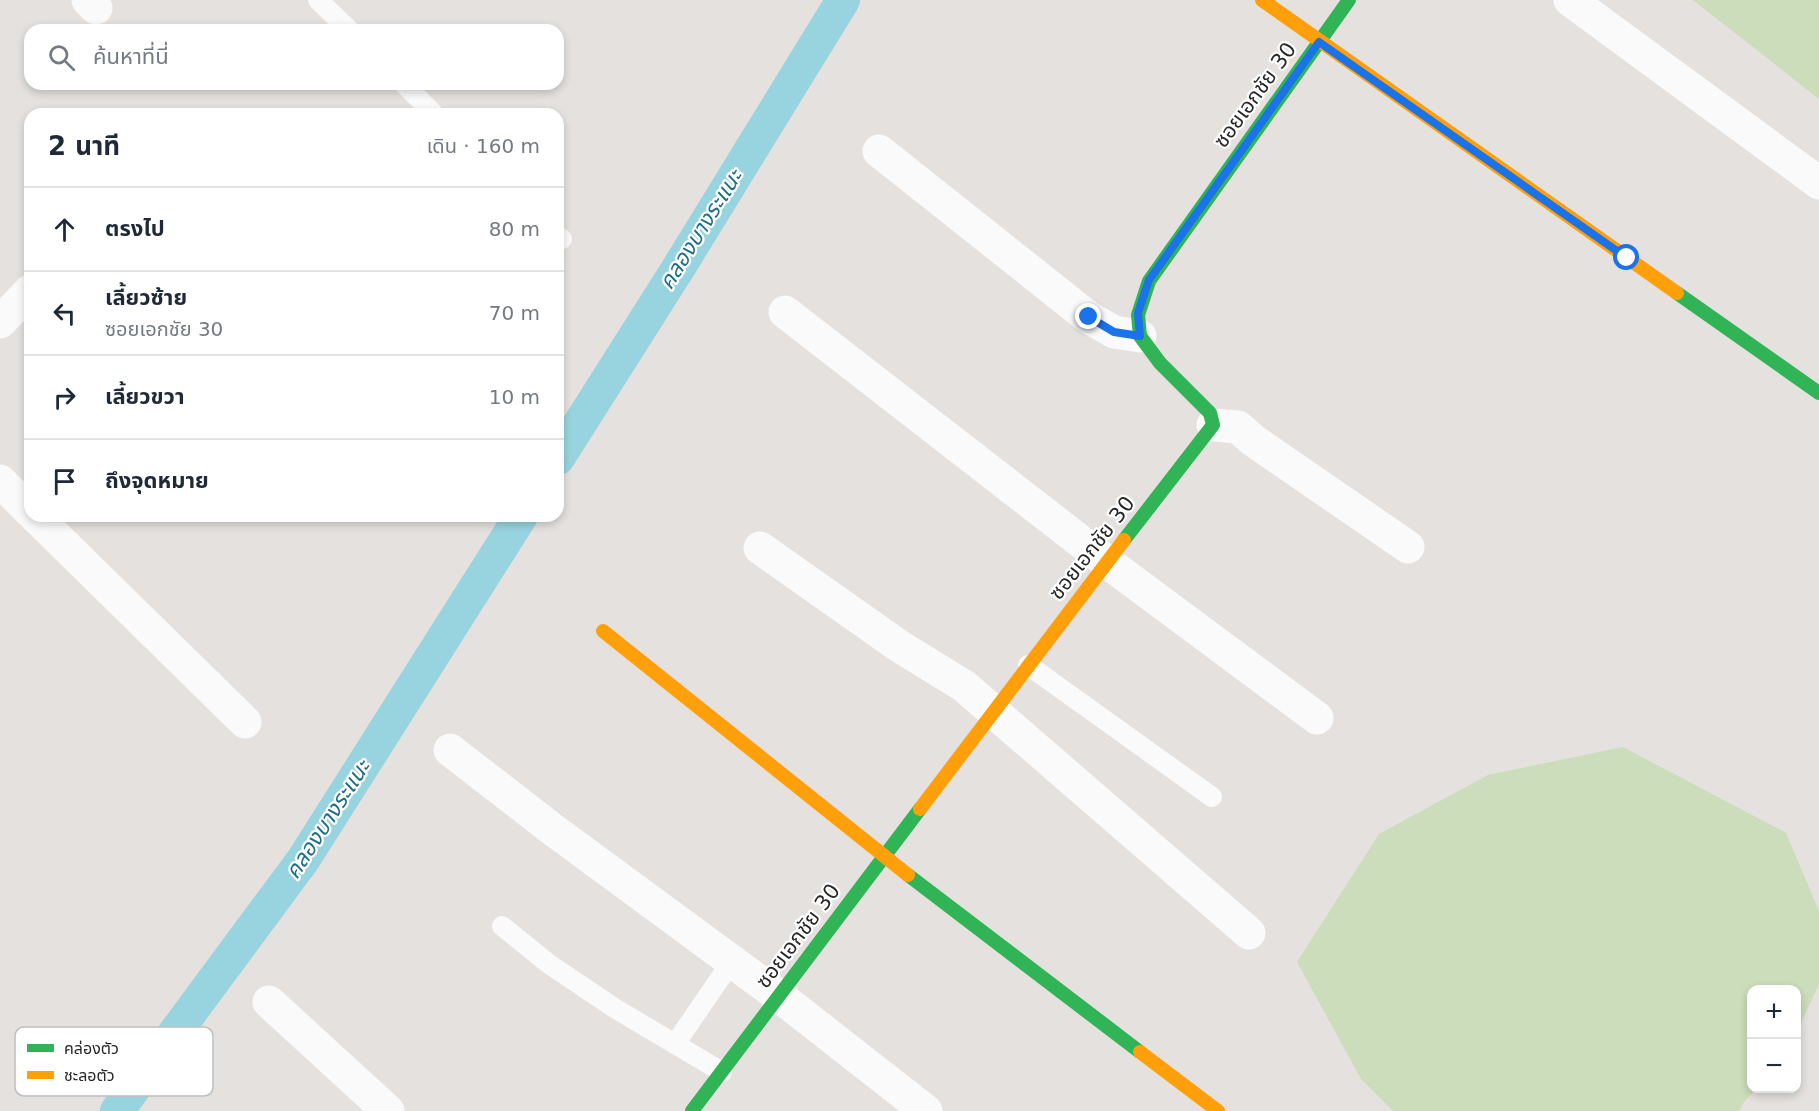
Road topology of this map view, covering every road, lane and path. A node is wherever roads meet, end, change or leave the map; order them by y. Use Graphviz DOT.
graph roads {
  1 [pos="318,0"];
  2 [pos="1262,0"];
  3 [pos="1349,0"];
  4 [pos="1570,0"];
  5 [pos="343,24"];
  6 [pos="1319,42"];
  7 [pos="410,90"];
  8 [pos="428,108"];
  9 [pos="879,151"];
  10 [pos="1819,183"];
  11 [pos="24,297"];
  12 [pos="785,312"];
  13 [pos="0,322"];
  14 [pos="1140,336"];
  15 [pos="1819,393"];
  16 [pos="1213,425"];
  17 [pos="0,481"];
  18 [pos="24,505"];
  19 [pos="41,522"];
  20 [pos="1408,547"];
  21 [pos="760,548"];
  22 [pos="1107,562"];
  23 [pos="603,631"];
  24 [pos="1028,665"];
  25 [pos="993,711"];
  26 [pos="1317,718"];
  27 [pos="245,722"];
  28 [pos="450,750"];
  29 [pos="1212,797"];
  30 [pos="884,858"];
  31 [pos="502,926"];
  32 [pos="1249,933"];
  33 [pos="732,961"];
  34 [pos="780,996"];
  35 [pos="269,1002"];
  36 [pos="675,1044"];
  37 [pos="722,1072"];
  38 [pos="388,1111"];
  39 [pos="692,1111"];
  40 [pos="926,1111"];
  41 [pos="1218,1111"];
  1 -- 5 [label="lane"];
  2 -- 6 [label="street"];
  3 -- 6 [label="street, ซอยเอกชัย 30"];
  4 -- 10 [label="street"];
  6 -- 14 [label="street, ซอยเอกชัย 30"];
  6 -- 15 [label="street"];
  7 -- 8 [label="lane"];
  9 -- 14 [label="street"];
  11 -- 13 [label="street"];
  12 -- 22 [label="street"];
  14 -- 16 [label="street"];
  16 -- 20 [label="street"];
  16 -- 22 [label="street, ซอยเอกชัย 30"];
  17 -- 18 [label="street"];
  19 -- 27 [label="street"];
  21 -- 25 [label="street"];
  22 -- 24 [label="street, ซอยเอกชัย 30"];
  22 -- 26 [label="street"];
  23 -- 30 [label="street"];
  24 -- 25 [label="street, ซอยเอกชัย 30"];
  24 -- 29 [label="lane"];
  25 -- 30 [label="street, ซอยเอกชัย 30"];
  25 -- 32 [label="street"];
  28 -- 33 [label="street"];
  30 -- 34 [label="street, ซอยเอกชัย 30"];
  30 -- 41 [label="street"];
  31 -- 36 [label="lane"];
  33 -- 34 [label="street"];
  33 -- 36 [label="lane"];
  34 -- 37 [label="street, ซอยเอกชัย 30"];
  34 -- 40 [label="street"];
  35 -- 38 [label="street"];
  36 -- 37 [label="lane"];
  37 -- 39 [label="street, ซอยเอกชัย 30"];
}
